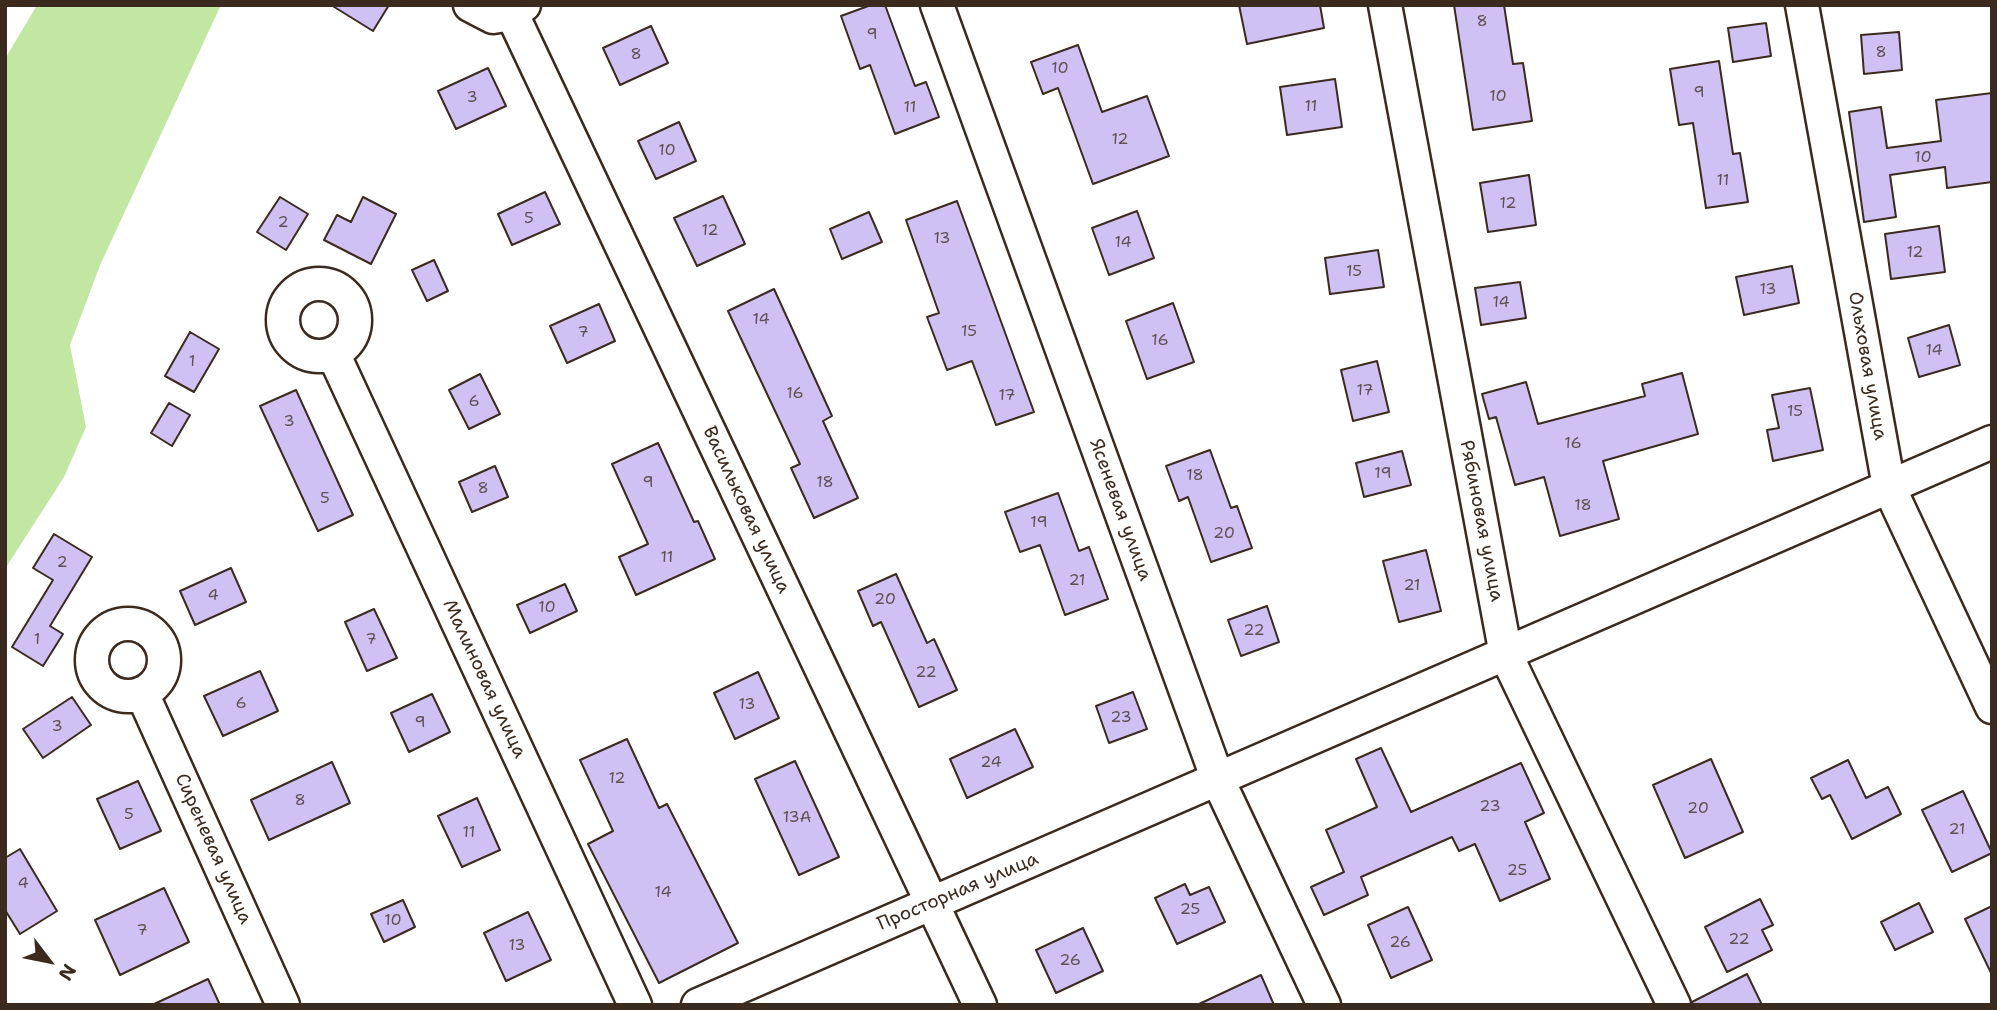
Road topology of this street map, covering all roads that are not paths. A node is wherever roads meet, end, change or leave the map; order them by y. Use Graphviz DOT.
graph roads {
  1 [pos="470,5"];
  2 [pos="937,5"];
  3 [pos="1385,5"];
  4 [pos="1802,5"];
  5 [pos="518,10"];
  6 [pos="333,353"];
  7 [pos="1992,442"];
  8 [pos="1889,487"];
  9 [pos="1506,655"];
  10 [pos="142,693"];
  11 [pos="1992,707"];
  12 [pos="1218,780"];
  13 [pos="932,904"];
  14 [pos="284,1005"];
  15 [pos="635,1005"];
  16 [pos="698,1005"];
  17 [pos="980,1005"];
  18 [pos="1324,1005"];
  19 [pos="1674,1005"];
  1 -- 5 [label="street"];
  2 -- 12 [label="street, Ясеневая улица"];
  3 -- 9 [label="street, Рябиновая улица"];
  4 -- 8 [label="street, Ольховая улица"];
  5 -- 13 [label="street, Васильковая улица"];
  6 -- 15 [label="street, Малиновая улица"];
  7 -- 8 [label="street, Просторная улица"];
  8 -- 9 [label="street, Просторная улица"];
  8 -- 11 [label="street, Ольховая улица"];
  9 -- 12 [label="street, Просторная улица"];
  9 -- 19 [label="street, Рябиновая улица"];
  10 -- 14 [label="street, Сиреневая улица"];
  12 -- 13 [label="street, Просторная улица"];
  12 -- 18 [label="street, Ясеневая улица"];
  13 -- 16 [label="street, Просторная улица"];
  13 -- 17 [label="street, Васильковая улица"];
}
